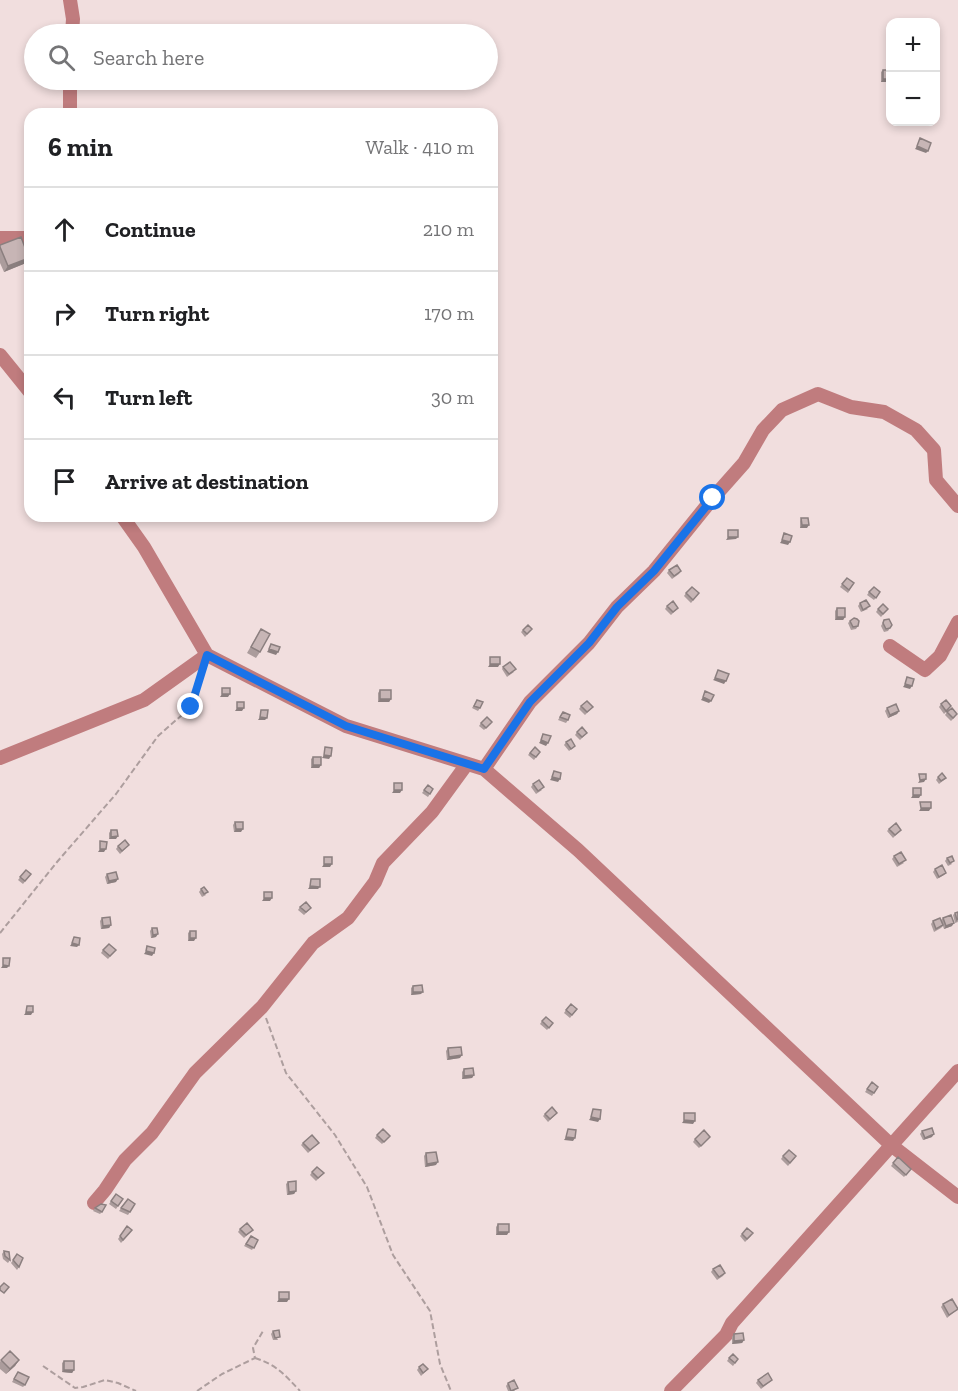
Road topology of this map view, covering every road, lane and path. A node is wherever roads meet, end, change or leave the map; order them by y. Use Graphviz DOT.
graph roads {
  1 [pos="70,0"];
  2 [pos="73,24"];
  3 [pos="70,90"];
  4 [pos="70,108"];
  5 [pos="0,238"];
  6 [pos="24,238"];
  7 [pos="0,355"];
  8 [pos="24,385"];
  9 [pos="958,506"];
  10 [pos="126,522"];
  11 [pos="958,622"];
  12 [pos="890,646"];
  13 [pos="207,655"];
  14 [pos="0,758"];
  15 [pos="468,764"];
  16 [pos="484,769"];
  17 [pos="0,933"];
  18 [pos="262,1007"];
  19 [pos="958,1071"];
  20 [pos="891,1145"];
  21 [pos="958,1197"];
  22 [pos="94,1203"];
  23 [pos="263,1331"];
  24 [pos="255,1358"];
  25 [pos="43,1366"];
  26 [pos="136,1391"];
  27 [pos="197,1391"];
  28 [pos="300,1391"];
  29 [pos="451,1391"];
  30 [pos="671,1391"];
  1 -- 2 [label="street"];
  3 -- 4 [label="street"];
  5 -- 6 [label="street"];
  7 -- 8 [label="street"];
  9 -- 16 [label="street"];
  10 -- 13 [label="street"];
  11 -- 12 [label="street"];
  13 -- 14 [label="street"];
  13 -- 15 [label="street"];
  13 -- 17 [label="path"];
  15 -- 16 [label="street"];
  15 -- 18 [label="street"];
  16 -- 20 [label="street"];
  18 -- 22 [label="street"];
  18 -- 29 [label="path"];
  19 -- 20 [label="street"];
  20 -- 21 [label="street"];
  20 -- 30 [label="street"];
  23 -- 24 [label="path"];
  24 -- 27 [label="path"];
  24 -- 28 [label="path"];
  25 -- 26 [label="path"];
}
